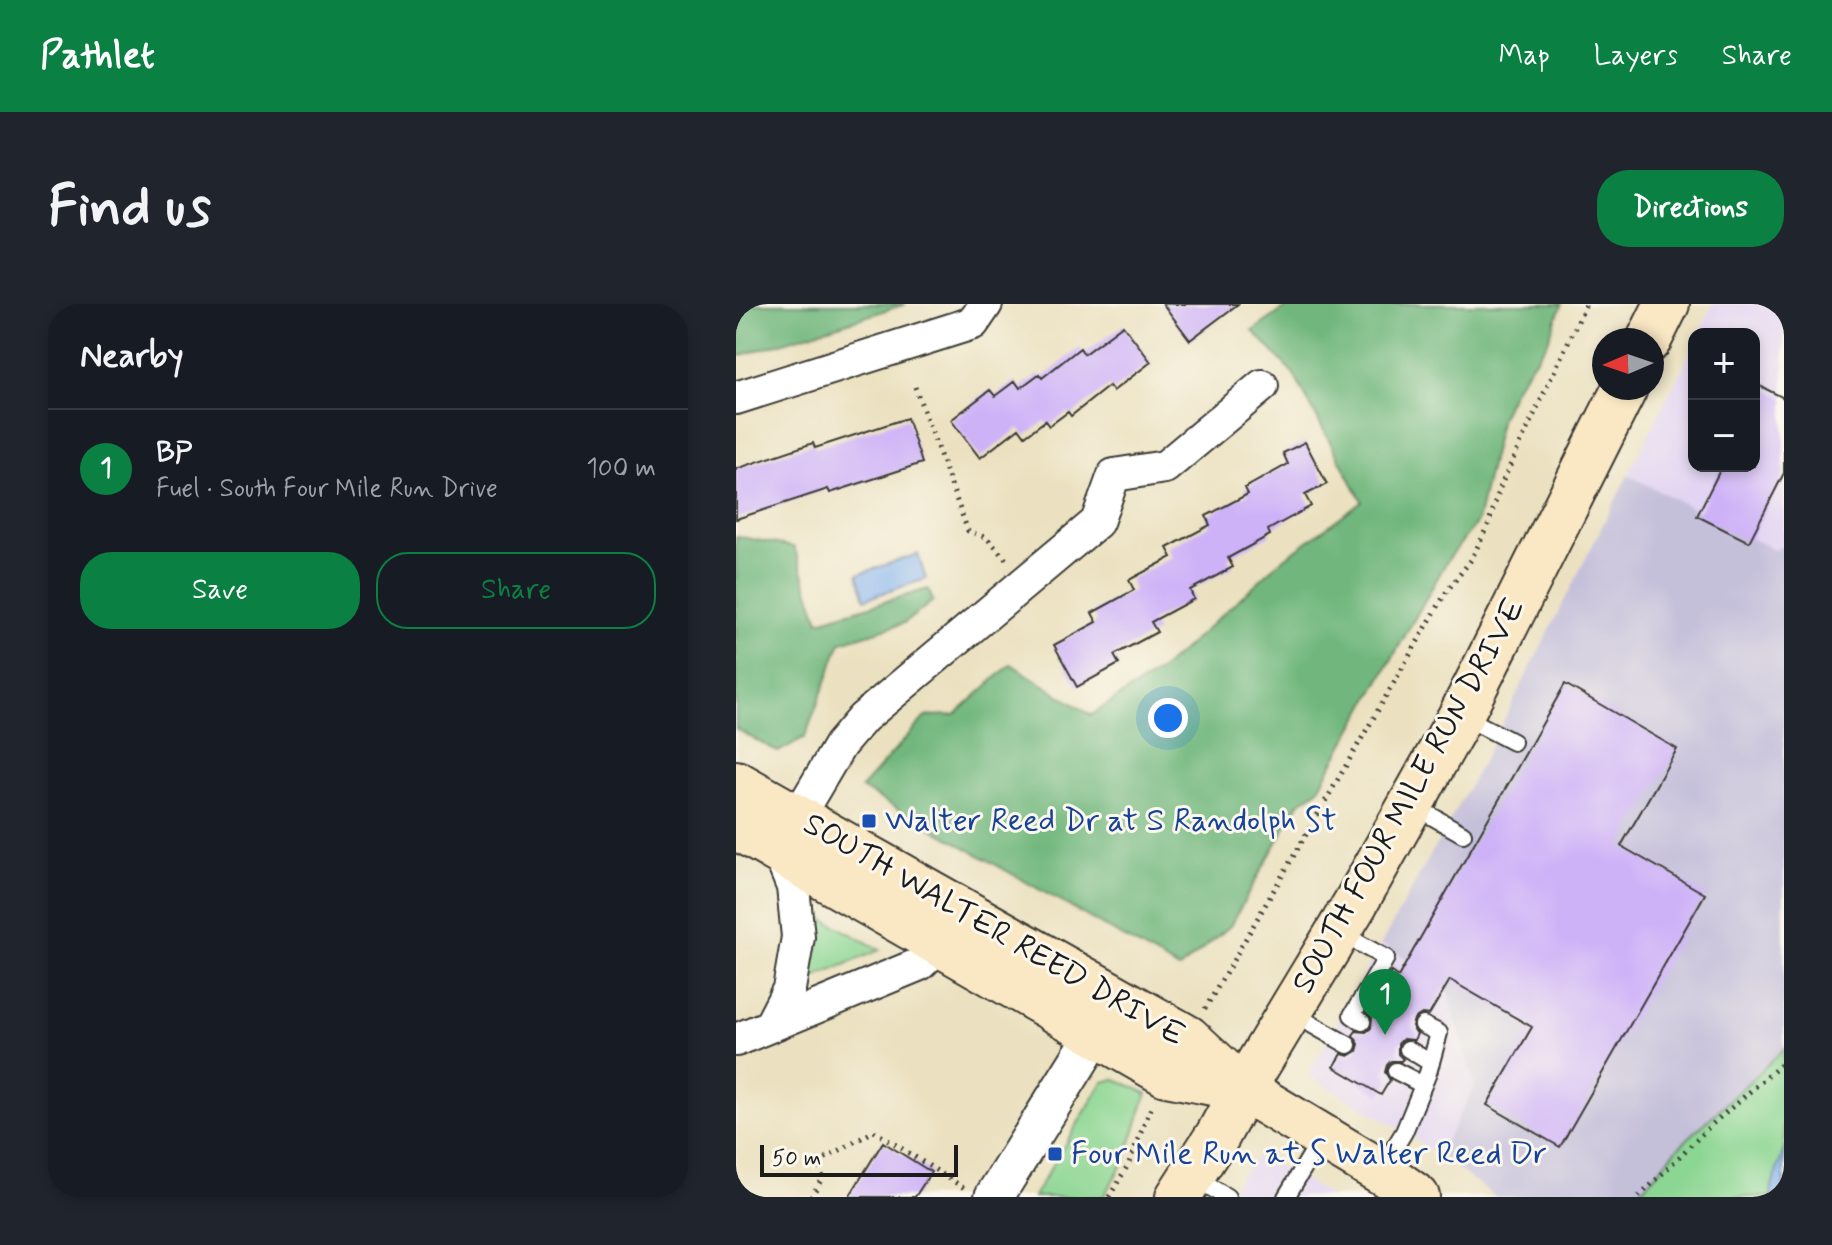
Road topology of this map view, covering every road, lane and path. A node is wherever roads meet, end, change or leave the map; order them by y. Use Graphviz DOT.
graph roads {
  1 [pos="986,304"];
  2 [pos="1586,304"];
  3 [pos="1667,304"];
  4 [pos="1655,328"];
  5 [pos="1262,386"];
  6 [pos="915,387"];
  7 [pos="736,398"];
  8 [pos="1619,400"];
  9 [pos="1016,572"];
  10 [pos="1461,715"];
  11 [pos="1513,742"];
  12 [pos="736,783"];
  13 [pos="1411,804"];
  14 [pos="736,827"];
  15 [pos="788,834"];
  16 [pos="1463,834"];
  17 [pos="952,927"];
  18 [pos="1338,932"];
  19 [pos="1118,998"];
  20 [pos="1206,1007"];
  21 [pos="1289,1012"];
  22 [pos="1423,1025"];
  23 [pos="770,1026"];
  24 [pos="1096,1035"];
  25 [pos="736,1040"];
  26 [pos="1408,1049"];
  27 [pos="1784,1062"];
  28 [pos="1431,1063"];
  29 [pos="1396,1071"];
  30 [pos="1423,1085"];
  31 [pos="1243,1089"];
  32 [pos="1155,1095"];
  33 [pos="1323,1137"];
  34 [pos="1399,1188"];
  35 [pos="1199,1190"];
  36 [pos="980,1193"];
  37 [pos="811,1197"];
  38 [pos="1109,1197"];
  39 [pos="1286,1197"];
  40 [pos="1639,1197"];
  1 -- 7 [label="street"];
  2 -- 20 [label="path"];
  3 -- 4 [label="main road"];
  5 -- 15 [label="street"];
  6 -- 9 [label="path"];
  8 -- 10 [label="main road, SOUTH FOUR MILE RUN DRIVE"];
  10 -- 11 [label="lane"];
  10 -- 13 [label="main road, SOUTH FOUR MILE RUN DRIVE"];
  12 -- 15 [label="main road, SOUTH WALTER REED DRIVE"];
  13 -- 16 [label="lane"];
  13 -- 18 [label="main road, SOUTH FOUR MILE RUN DRIVE"];
  14 -- 15 [label="main road, SOUTH WALTER REED DRIVE"];
  15 -- 17 [label="main road, SOUTH WALTER REED DRIVE"];
  15 -- 23 [label="street"];
  17 -- 19 [label="main road, SOUTH WALTER REED DRIVE"];
  17 -- 23 [label="street"];
  17 -- 24 [label="main road, SOUTH WALTER REED DRIVE"];
  18 -- 21 [label="main road, SOUTH FOUR MILE RUN DRIVE"];
  18 -- 21 [label="lane"];
  19 -- 24 [label="street"];
  19 -- 31 [label="main road, SOUTH WALTER REED DRIVE"];
  21 -- 31 [label="main road, SOUTH FOUR MILE RUN DRIVE"];
  22 -- 28 [label="lane"];
  23 -- 25 [label="street"];
  24 -- 31 [label="main road, SOUTH WALTER REED DRIVE"];
  24 -- 36 [label="street"];
  26 -- 28 [label="lane"];
  27 -- 40 [label="path"];
  28 -- 30 [label="lane"];
  29 -- 30 [label="lane"];
  30 -- 34 [label="lane"];
  31 -- 33 [label="main road, SOUTH WALTER REED DRIVE"];
  31 -- 35 [label="main road, SOUTH FOUR MILE RUN DRIVE"];
  32 -- 38 [label="path"];
  33 -- 34 [label="main road, SOUTH WALTER REED DRIVE"];
  33 -- 39 [label="lane"];
  36 -- 37 [label="path"];
}
